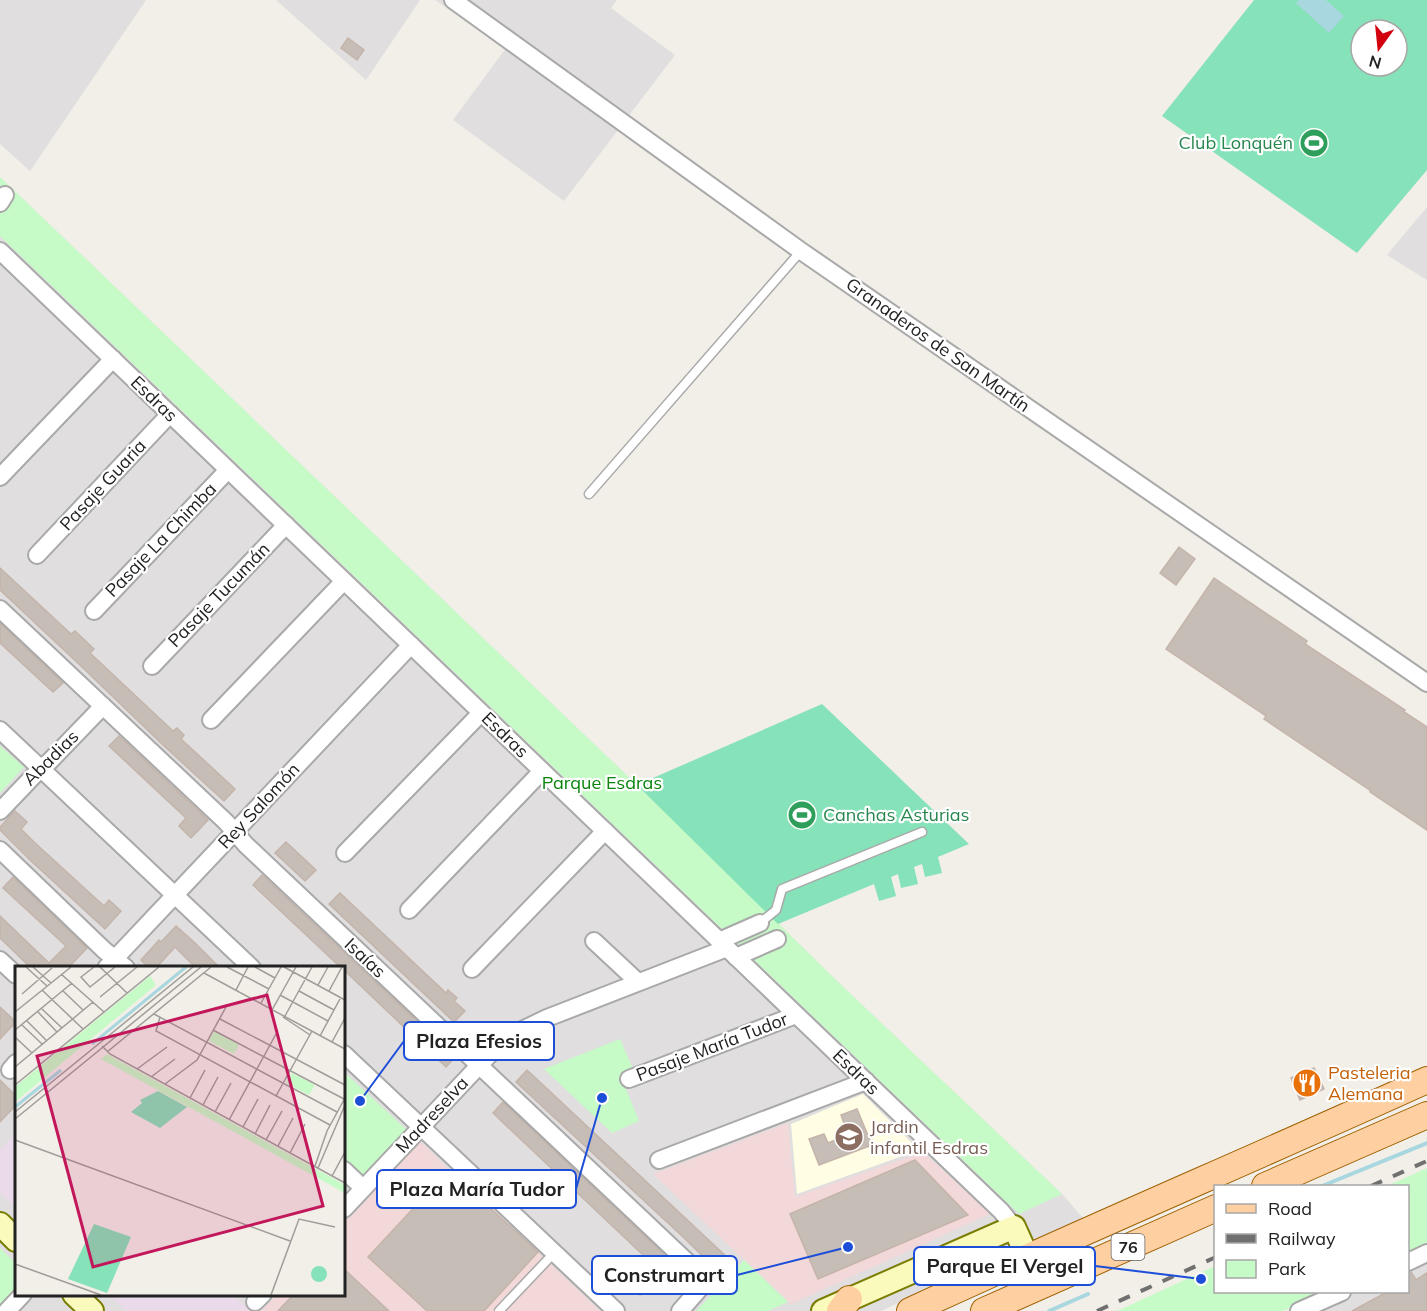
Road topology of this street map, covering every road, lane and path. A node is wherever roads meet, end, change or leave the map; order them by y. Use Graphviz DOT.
graph roads {
  1 [pos="453,0"];
  2 [pos="0,251"];
  3 [pos="801,251"];
  4 [pos="113,359"];
  5 [pos="170,414"];
  6 [pos="228,470"];
  7 [pos="0,477"];
  8 [pos="589,494"];
  9 [pos="286,525"];
  10 [pos="37,555"];
  11 [pos="344,581"];
  12 [pos="0,609"];
  13 [pos="94,611"];
  14 [pos="411,645"];
  15 [pos="152,666"];
  16 [pos="1427,682"];
  17 [pos="103,706"];
  18 [pos="481,713"];
  19 [pos="211,720"];
  20 [pos="0,730"];
  21 [pos="41,768"];
  22 [pos="542,771"];
  23 [pos="0,811"];
  24 [pos="604,831"];
  25 [pos="235,832"];
  26 [pos="922,832"];
  27 [pos="0,850"];
  28 [pos="345,853"];
  29 [pos="175,895"];
  30 [pos="409,910"];
  31 [pos="760,923"];
  32 [pos="777,939"];
  33 [pos="594,941"];
  34 [pos="727,948"];
  35 [pos="0,961"];
  36 [pos="116,964"];
  37 [pos="250,966"];
  38 [pos="472,969"];
  39 [pos="15,974"];
  40 [pos="638,982"];
  41 [pos="796,1015"];
  42 [pos="345,1055"];
  43 [pos="479,1065"];
  44 [pos="629,1079"];
  45 [pos="1427,1080"];
  46 [pos="866,1081"];
  47 [pos="1427,1115"];
  48 [pos="421,1127"];
  49 [pos="659,1160"];
  50 [pos="345,1171"];
  51 [pos="1267,1185"];
  52 [pos="363,1188"];
  53 [pos="345,1208"];
  54 [pos="1214,1208"];
  55 [pos="0,1224"];
  56 [pos="1014,1227"];
  57 [pos="15,1239"];
  58 [pos="554,1253"];
  59 [pos="1427,1253"];
  60 [pos="1027,1257"];
  61 [pos="1409,1261"];
  62 [pos="1040,1285"];
  63 [pos="1340,1293"];
  64 [pos="20,1296"];
  65 [pos="76,1296"];
  66 [pos="844,1305"];
  67 [pos="7,1311"];
  68 [pos="92,1311"];
  69 [pos="499,1311"];
  70 [pos="616,1311"];
  71 [pos="681,1311"];
  72 [pos="824,1311"];
  73 [pos="910,1311"];
  74 [pos="984,1311"];
  75 [pos="1299,1311"];
  1 -- 3 [label="street, Granaderos de San Martín"];
  2 -- 4 [label="street, Esdras"];
  3 -- 8 [label="lane"];
  3 -- 16 [label="street, Granaderos de San Martín"];
  4 -- 5 [label="street, Esdras"];
  4 -- 7 [label="street"];
  5 -- 6 [label="street, Esdras"];
  5 -- 10 [label="street, Pasaje Guaria"];
  6 -- 9 [label="street, Esdras"];
  6 -- 13 [label="street, Pasaje La Chimba"];
  9 -- 11 [label="street, Esdras"];
  9 -- 15 [label="street, Pasaje Tucumán"];
  11 -- 14 [label="street, Esdras"];
  11 -- 19 [label="street"];
  12 -- 17 [label="street, Isaías"];
  14 -- 18 [label="street, Esdras"];
  14 -- 25 [label="street, Rey Salomón"];
  17 -- 21 [label="street, Abadias"];
  17 -- 25 [label="street, Isaías"];
  18 -- 22 [label="street, Esdras"];
  18 -- 28 [label="street"];
  20 -- 21 [label="street"];
  21 -- 23 [label="street, Abadias"];
  21 -- 29 [label="street"];
  22 -- 24 [label="street, Esdras"];
  22 -- 30 [label="street"];
  24 -- 34 [label="street, Esdras"];
  24 -- 38 [label="street"];
  25 -- 29 [label="street, Rey Salomón"];
  25 -- 43 [label="street, Isaías"];
  26 -- 31 [label="lane"];
  27 -- 36 [label="street"];
  29 -- 36 [label="street, Rey Salomón"];
  29 -- 37 [label="street"];
  31 -- 34 [label="street, Madreselva"];
  32 -- 34 [label="street, Madreselva"];
  33 -- 40 [label="street"];
  34 -- 40 [label="street, Madreselva"];
  34 -- 41 [label="street, Esdras"];
  35 -- 39 [label="street"];
  40 -- 43 [label="street, Madreselva"];
  41 -- 44 [label="street, Pasaje María Tudor"];
  41 -- 46 [label="street, Esdras"];
  42 -- 48 [label="street"];
  43 -- 48 [label="street, Madreselva"];
  43 -- 71 [label="street, Isaías"];
  45 -- 60 [label="main road, 76"];
  46 -- 49 [label="street"];
  46 -- 56 [label="street, Esdras"];
  47 -- 51 [label="main road"];
  48 -- 52 [label="street, Madreselva"];
  48 -- 58 [label="street"];
  50 -- 52 [label="street"];
  52 -- 53 [label="street, Madreselva"];
  54 -- 62 [label="main road, 76"];
  55 -- 57 [label="street"];
  56 -- 60 [label="street, Esdras"];
  56 -- 66 [label="street"];
  58 -- 69 [label="lane"];
  58 -- 70 [label="street"];
  59 -- 61 [label="street"];
  60 -- 62 [label="street, Esdras"];
  60 -- 73 [label="main road, 76"];
  62 -- 74 [label="main road, 76"];
  63 -- 75 [label="street"];
  64 -- 67 [label="street"];
  65 -- 68 [label="street"];
  66 -- 72 [label="street"];
}
